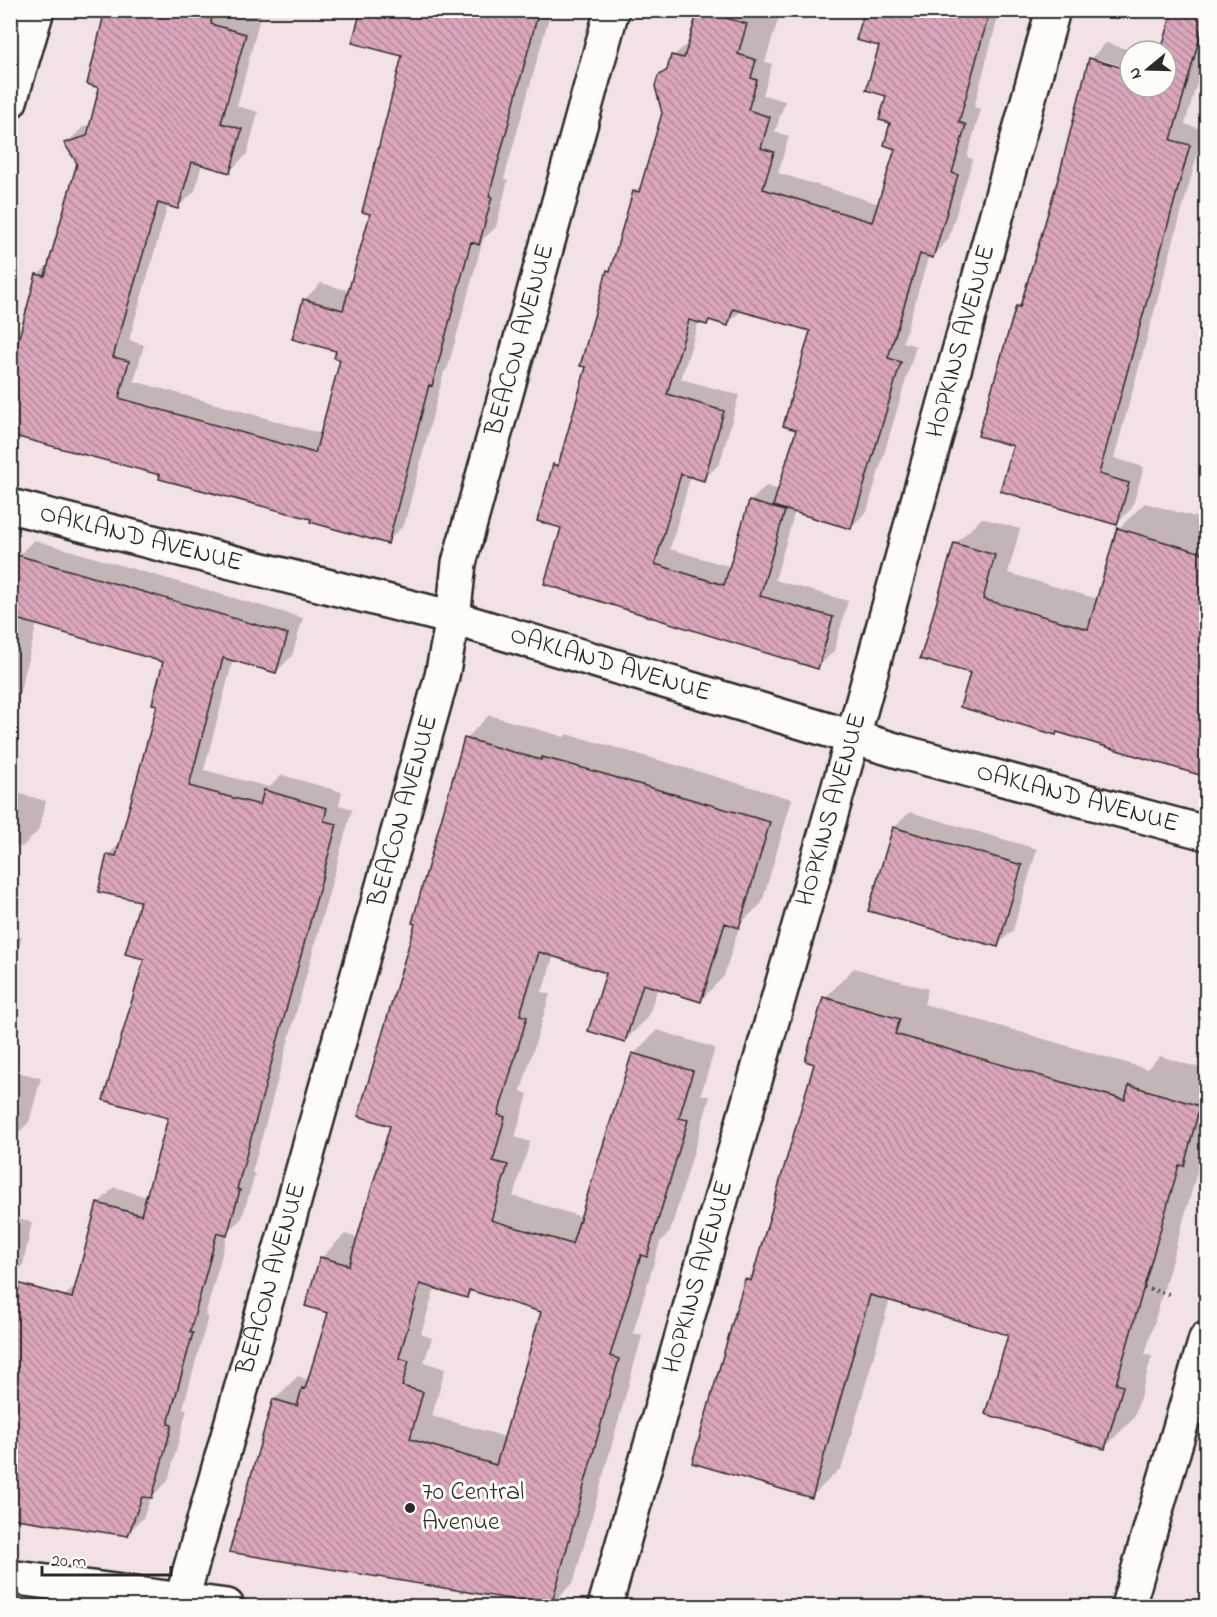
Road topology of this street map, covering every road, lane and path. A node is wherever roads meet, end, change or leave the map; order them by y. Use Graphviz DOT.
graph roads {
  1 [pos="37,10"];
  2 [pos="612,10"];
  3 [pos="1053,10"];
  4 [pos="10,101"];
  5 [pos="10,507"];
  6 [pos="453,618"];
  7 [pos="853,737"];
  8 [pos="1206,832"];
  9 [pos="1144,1288"];
  10 [pos="1173,1295"];
  11 [pos="1206,1339"];
  12 [pos="10,1577"];
  13 [pos="181,1603"];
  14 [pos="227,1606"];
  15 [pos="605,1606"];
  16 [pos="1128,1606"];
  1 -- 4 [label="street"];
  2 -- 6 [label="street, BEACON AVENUE"];
  3 -- 7 [label="street, HOPKINS AVENUE"];
  5 -- 6 [label="street, OAKLAND AVENUE"];
  6 -- 7 [label="street, OAKLAND AVENUE"];
  6 -- 13 [label="street, BEACON AVENUE"];
  7 -- 8 [label="street, OAKLAND AVENUE"];
  7 -- 15 [label="street, HOPKINS AVENUE"];
  9 -- 10 [label="path"];
  11 -- 16 [label="street"];
  12 -- 13 [label="street"];
  13 -- 14 [label="street"];
}
